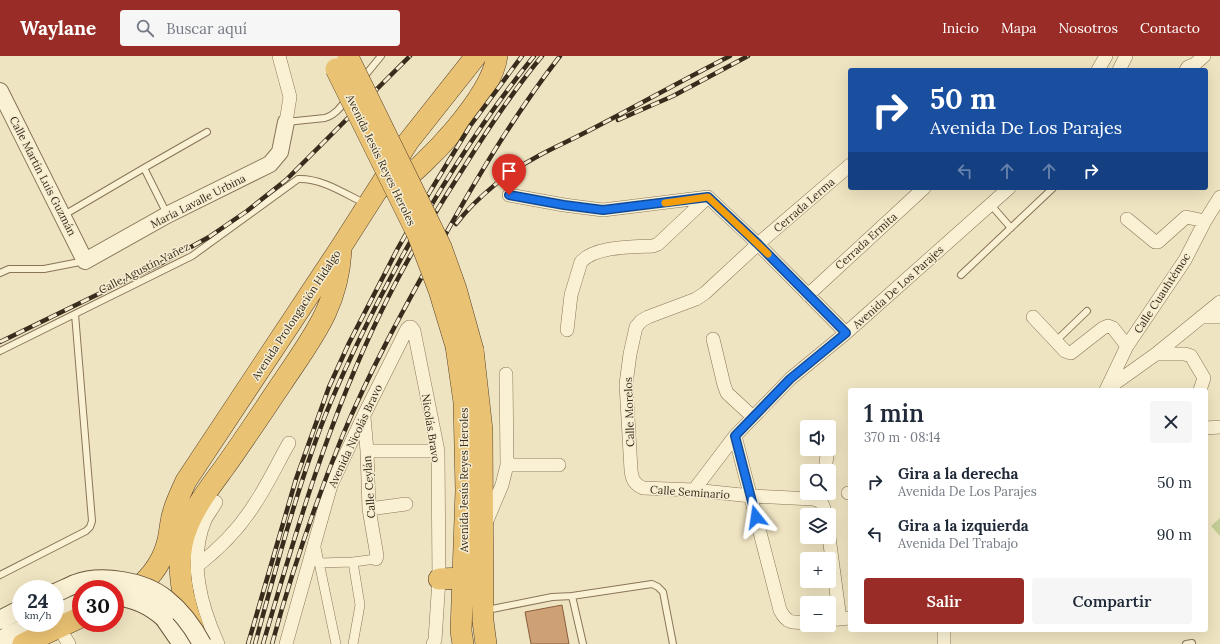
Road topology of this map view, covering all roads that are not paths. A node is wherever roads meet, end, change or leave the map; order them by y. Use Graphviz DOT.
graph roads {
  1 [pos="279,56"];
  2 [pos="381,56"];
  3 [pos="476,56"];
  4 [pos="497,56"];
  5 [pos="1106,56"];
  6 [pos="1126,56"];
  7 [pos="1204,56"];
  8 [pos="340,60"];
  9 [pos="1186,64"];
  10 [pos="1099,68"];
  11 [pos="1120,68"];
  12 [pos="0,91"];
  13 [pos="286,122"];
  14 [pos="207,132"];
  15 [pos="848,167"];
  16 [pos="144,168"];
  17 [pos="922,190"];
  18 [pos="1007,190"];
  19 [pos="1051,190"];
  20 [pos="509,195"];
  21 [pos="708,197"];
  22 [pos="1220,197"];
  23 [pos="991,204"];
  24 [pos="367,205"];
  25 [pos="167,215"];
  26 [pos="62,216"];
  27 [pos="1127,219"];
  28 [pos="1205,221"];
  29 [pos="1011,228"];
  30 [pos="758,244"];
  31 [pos="341,246"];
  32 [pos="85,261"];
  33 [pos="0,273"];
  34 [pos="961,275"];
  35 [pos="808,295"];
  36 [pos="1220,302"];
  37 [pos="1087,311"];
  38 [pos="74,314"];
  39 [pos="1033,317"];
  40 [pos="1201,317"];
  41 [pos="1220,317"];
  42 [pos="411,327"];
  43 [pos="567,330"];
  44 [pos="846,333"];
  45 [pos="713,338"];
  46 [pos="1056,341"];
  47 [pos="1127,346"];
  48 [pos="464,348"];
  49 [pos="0,351"];
  50 [pos="1156,354"];
  51 [pos="506,374"];
  52 [pos="1107,388"];
  53 [pos="1109,388"];
  54 [pos="1201,388"];
  55 [pos="364,415"];
  56 [pos="753,417"];
  57 [pos="1220,427"];
  58 [pos="1208,428"];
  59 [pos="735,436"];
  60 [pos="289,444"];
  61 [pos="367,451"];
  62 [pos="438,451"];
  63 [pos="507,465"];
  64 [pos="559,465"];
  65 [pos="633,480"];
  66 [pos="694,490"];
  67 [pos="750,496"];
  68 [pos="800,498"];
  69 [pos="216,502"];
  70 [pos="406,504"];
  71 [pos="369,509"];
  72 [pos="483,527"];
  73 [pos="315,542"];
  74 [pos="829,544"];
  75 [pos="376,559"];
  76 [pos="353,562"];
  77 [pos="319,563"];
  78 [pos="197,566"];
  79 [pos="0,575"];
  80 [pos="463,578"];
  81 [pos="439,579"];
  82 [pos="64,589"];
  83 [pos="572,596"];
  84 [pos="124,597"];
  85 [pos="124,597"];
  86 [pos="483,611"];
  87 [pos="72,613"];
  88 [pos="12,614"];
  89 [pos="840,619"];
  90 [pos="0,620"];
  91 [pos="800,622"];
  92 [pos="64,624"];
  93 [pos="16,632"];
  94 [pos="52,632"];
  95 [pos="944,632"];
  96 [pos="193,636"];
  97 [pos="0,640"];
  98 [pos="23,644"];
  99 [pos="218,644"];
  100 [pos="286,644"];
  101 [pos="336,644"];
  102 [pos="354,644"];
  103 [pos="433,644"];
  104 [pos="463,644"];
  105 [pos="486,644"];
  106 [pos="582,644"];
  107 [pos="673,644"];
  108 [pos="944,644"];
  1 -- 13 [label="street"];
  2 -- 13 [label="lane"];
  3 -- 24 [label="highway, Avenida Prolongación Hidalgo"];
  4 -- 24 [label="highway"];
  5 -- 10 [label="street"];
  6 -- 11 [label="street"];
  7 -- 9 [label="street"];
  8 -- 48 [label="highway, Avenida Jesús Reyes Heroles, bridge"];
  12 -- 26 [label="street, Calle Martín Luis Guzmán"];
  13 -- 25 [label="street, María Lavalle Urbina"];
  14 -- 16 [label="lane"];
  15 -- 30 [label="street, Cerrada Lerma"];
  16 -- 25 [label="lane"];
  16 -- 26 [label="lane"];
  17 -- 35 [label="street, Cerrada Ermita"];
  18 -- 23 [label="street, Avenida De Los Parajes"];
  19 -- 29 [label="lane"];
  20 -- 21 [label="street"];
  21 -- 30 [label="street"];
  21 -- 43 [label="street"];
  22 -- 28 [label="street, Calle Cuauhtémoc"];
  23 -- 29 [label="lane"];
  23 -- 44 [label="street, Avenida De Los Parajes"];
  24 -- 31 [label="highway, Avenida Prolongación Hidalgo"];
  24 -- 38 [label="lane, Calle Agustín Yañez"];
  25 -- 32 [label="street, María Lavalle Urbina"];
  26 -- 32 [label="street, Calle Martín Luis Guzmán"];
  27 -- 28 [label="street"];
  28 -- 47 [label="street, Calle Cuauhtémoc"];
  29 -- 34 [label="lane"];
  30 -- 35 [label="street"];
  30 -- 65 [label="street, Calle Morelos"];
  31 -- 84 [label="highway, Avenida Prolongación Hidalgo"];
  31 -- 96 [label="highway"];
  32 -- 33 [label="lane"];
  35 -- 44 [label="street"];
  36 -- 40 [label="street"];
  37 -- 46 [label="lane"];
  38 -- 49 [label="lane, Calle Agustín Yañez"];
  38 -- 79 [label="lane"];
  39 -- 46 [label="street"];
  40 -- 41 [label="street"];
  40 -- 50 [label="street"];
  42 -- 55 [label="street, Avenida Nicolás Bravo"];
  42 -- 62 [label="street, Nicolás Bravo"];
  44 -- 56 [label="street, Avenida De Los Parajes"];
  45 -- 56 [label="street"];
  46 -- 47 [label="street"];
  47 -- 52 [label="street, Calle Cuauhtémoc"];
  48 -- 72 [label="highway, Avenida Jesús Reyes Heroles"];
  48 -- 80 [label="highway, Avenida Jesús Reyes Heroles"];
  50 -- 53 [label="street"];
  50 -- 54 [label="street"];
  51 -- 63 [label="street"];
  55 -- 61 [label="street, Calle Ceylán"];
  55 -- 73 [label="street, Avenida Nicolás Bravo"];
  56 -- 59 [label="street, Avenida De Los Parajes"];
  57 -- 58 [label="street"];
  59 -- 66 [label="street"];
  59 -- 67 [label="street"];
  60 -- 78 [label="street"];
  61 -- 62 [label="street"];
  61 -- 71 [label="street, Calle Ceylán"];
  62 -- 81 [label="street, Nicolás Bravo"];
  63 -- 64 [label="street"];
  63 -- 72 [label="street"];
  65 -- 66 [label="street, Calle Seminario"];
  66 -- 67 [label="street, Calle Seminario"];
  67 -- 68 [label="street, Calle Seminario"];
  67 -- 91 [label="street"];
  69 -- 78 [label="street"];
  70 -- 71 [label="street"];
  71 -- 75 [label="street, Calle Ceylán"];
  72 -- 86 [label="highway, Avenida Jesús Reyes Heroles"];
  73 -- 77 [label="street"];
  73 -- 100 [label="street, Avenida Nicolás Bravo"];
  74 -- 89 [label="street"];
  75 -- 76 [label="street"];
  76 -- 77 [label="street"];
  76 -- 102 [label="street"];
  77 -- 101 [label="street"];
  78 -- 96 [label="street"];
  80 -- 81 [label="highway"];
  80 -- 104 [label="highway, Avenida Jesús Reyes Heroles"];
  81 -- 103 [label="street, Nicolás Bravo"];
  82 -- 96 [label="main road, bridge"];
  83 -- 86 [label="lane"];
  83 -- 106 [label="lane"];
  83 -- 107 [label="lane"];
  85 -- 96 [label="main road, bridge"];
  86 -- 105 [label="highway, Avenida Jesús Reyes Heroles"];
  87 -- 92 [label="main road"];
  88 -- 90 [label="main road"];
  93 -- 97 [label="main road"];
  94 -- 98 [label="highway"];
  95 -- 108 [label="street"];
  96 -- 99 [label="street"];
}
